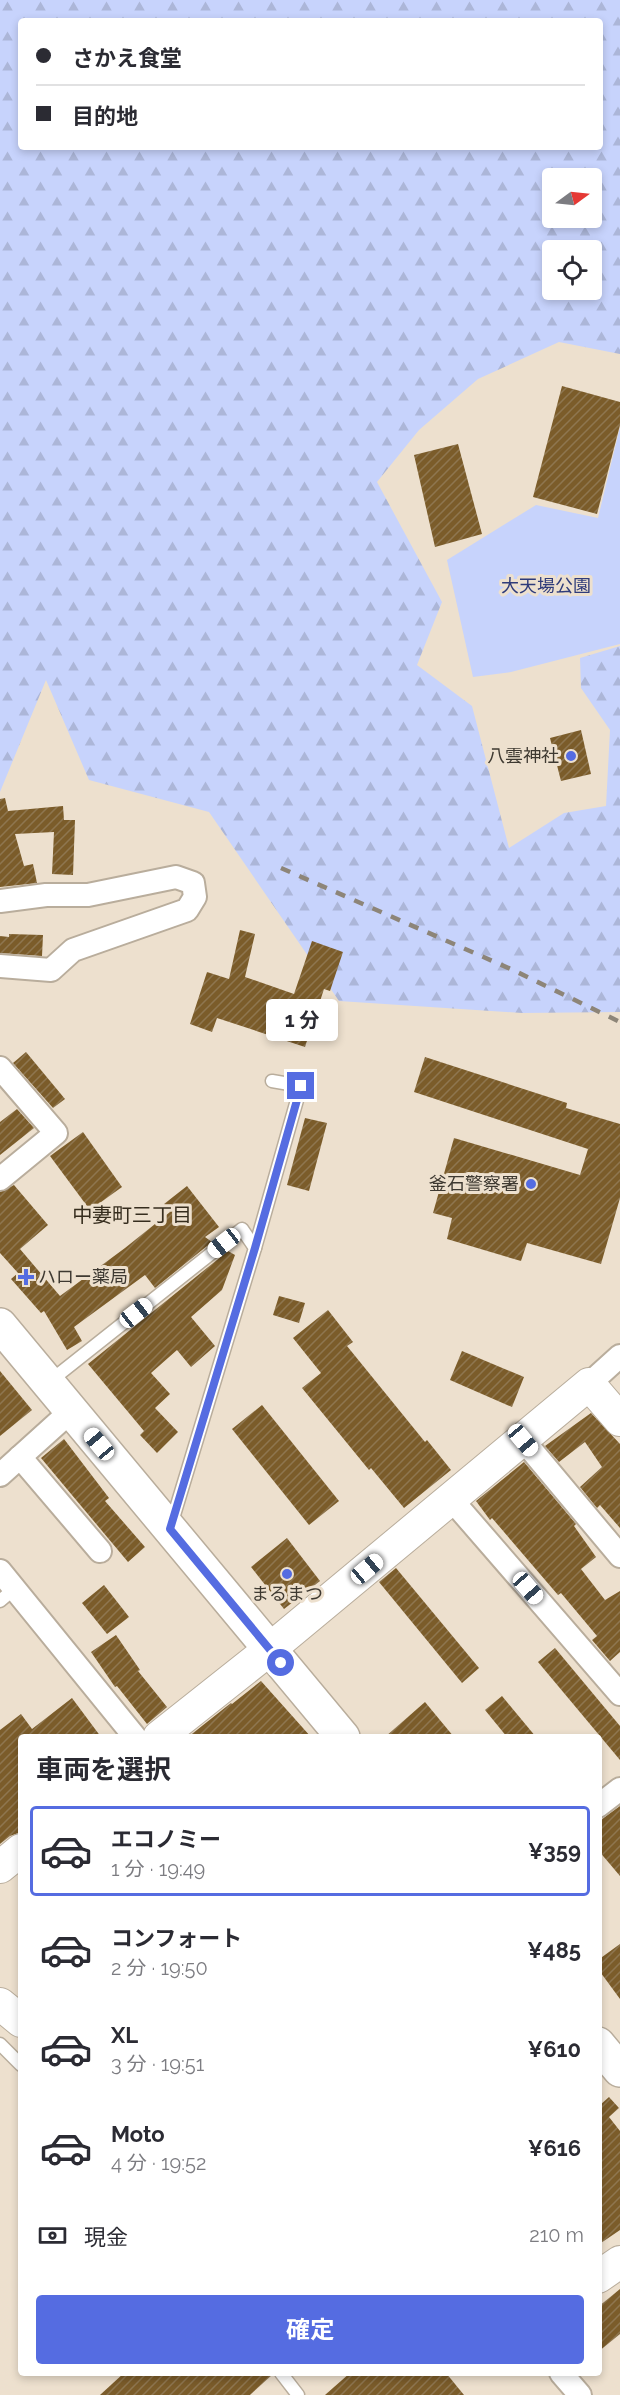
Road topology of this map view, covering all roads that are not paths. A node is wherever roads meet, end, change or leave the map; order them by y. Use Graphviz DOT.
graph roads {
  1 [pos="0,901"];
  2 [pos="0,966"];
  3 [pos="0,1068"];
  4 [pos="272,1081"];
  5 [pos="0,1179"];
  6 [pos="255,1248"];
  7 [pos="0,1325"];
  8 [pos="620,1356"];
  9 [pos="48,1383"];
  10 [pos="589,1384"];
  11 [pos="71,1411"];
  12 [pos="620,1420"];
  13 [pos="523,1440"];
  14 [pos="20,1457"];
  15 [pos="0,1475"];
  16 [pos="451,1499"];
  17 [pos="170,1529"];
  18 [pos="100,1551"];
  19 [pos="620,1556"];
  20 [pos="0,1571"];
  21 [pos="7,1595"];
  22 [pos="270,1649"];
  23 [pos="620,1694"];
  24 [pos="132,1734"];
  25 [pos="163,1734"];
  26 [pos="341,1734"];
  27 [pos="620,1789"];
  28 [pos="602,1803"];
  29 [pos="18,1852"];
  30 [pos="0,1867"];
  31 [pos="0,2004"];
  32 [pos="18,2019"];
  33 [pos="0,2044"];
  34 [pos="602,2049"];
  35 [pos="18,2062"];
  36 [pos="620,2070"];
  37 [pos="283,2376"];
  38 [pos="564,2376"];
  39 [pos="298,2395"];
  40 [pos="580,2395"];
  1 -- 2 [label="street"];
  3 -- 5 [label="street"];
  4 -- 6 [label="lane"];
  6 -- 9 [label="lane"];
  6 -- 17 [label="lane"];
  7 -- 9 [label="highway"];
  8 -- 10 [label="street"];
  9 -- 11 [label="highway"];
  10 -- 12 [label="street"];
  10 -- 13 [label="street"];
  11 -- 14 [label="street"];
  11 -- 17 [label="highway"];
  13 -- 16 [label="street"];
  13 -- 19 [label="street"];
  14 -- 15 [label="street"];
  14 -- 18 [label="street"];
  16 -- 22 [label="street"];
  16 -- 23 [label="street"];
  17 -- 22 [label="highway"];
  20 -- 21 [label="street"];
  21 -- 24 [label="street"];
  22 -- 25 [label="street"];
  22 -- 26 [label="highway"];
  27 -- 28 [label="street"];
  29 -- 30 [label="street"];
  31 -- 32 [label="street"];
  33 -- 35 [label="lane"];
  34 -- 36 [label="highway"];
  37 -- 39 [label="lane"];
  38 -- 40 [label="street"];
}
